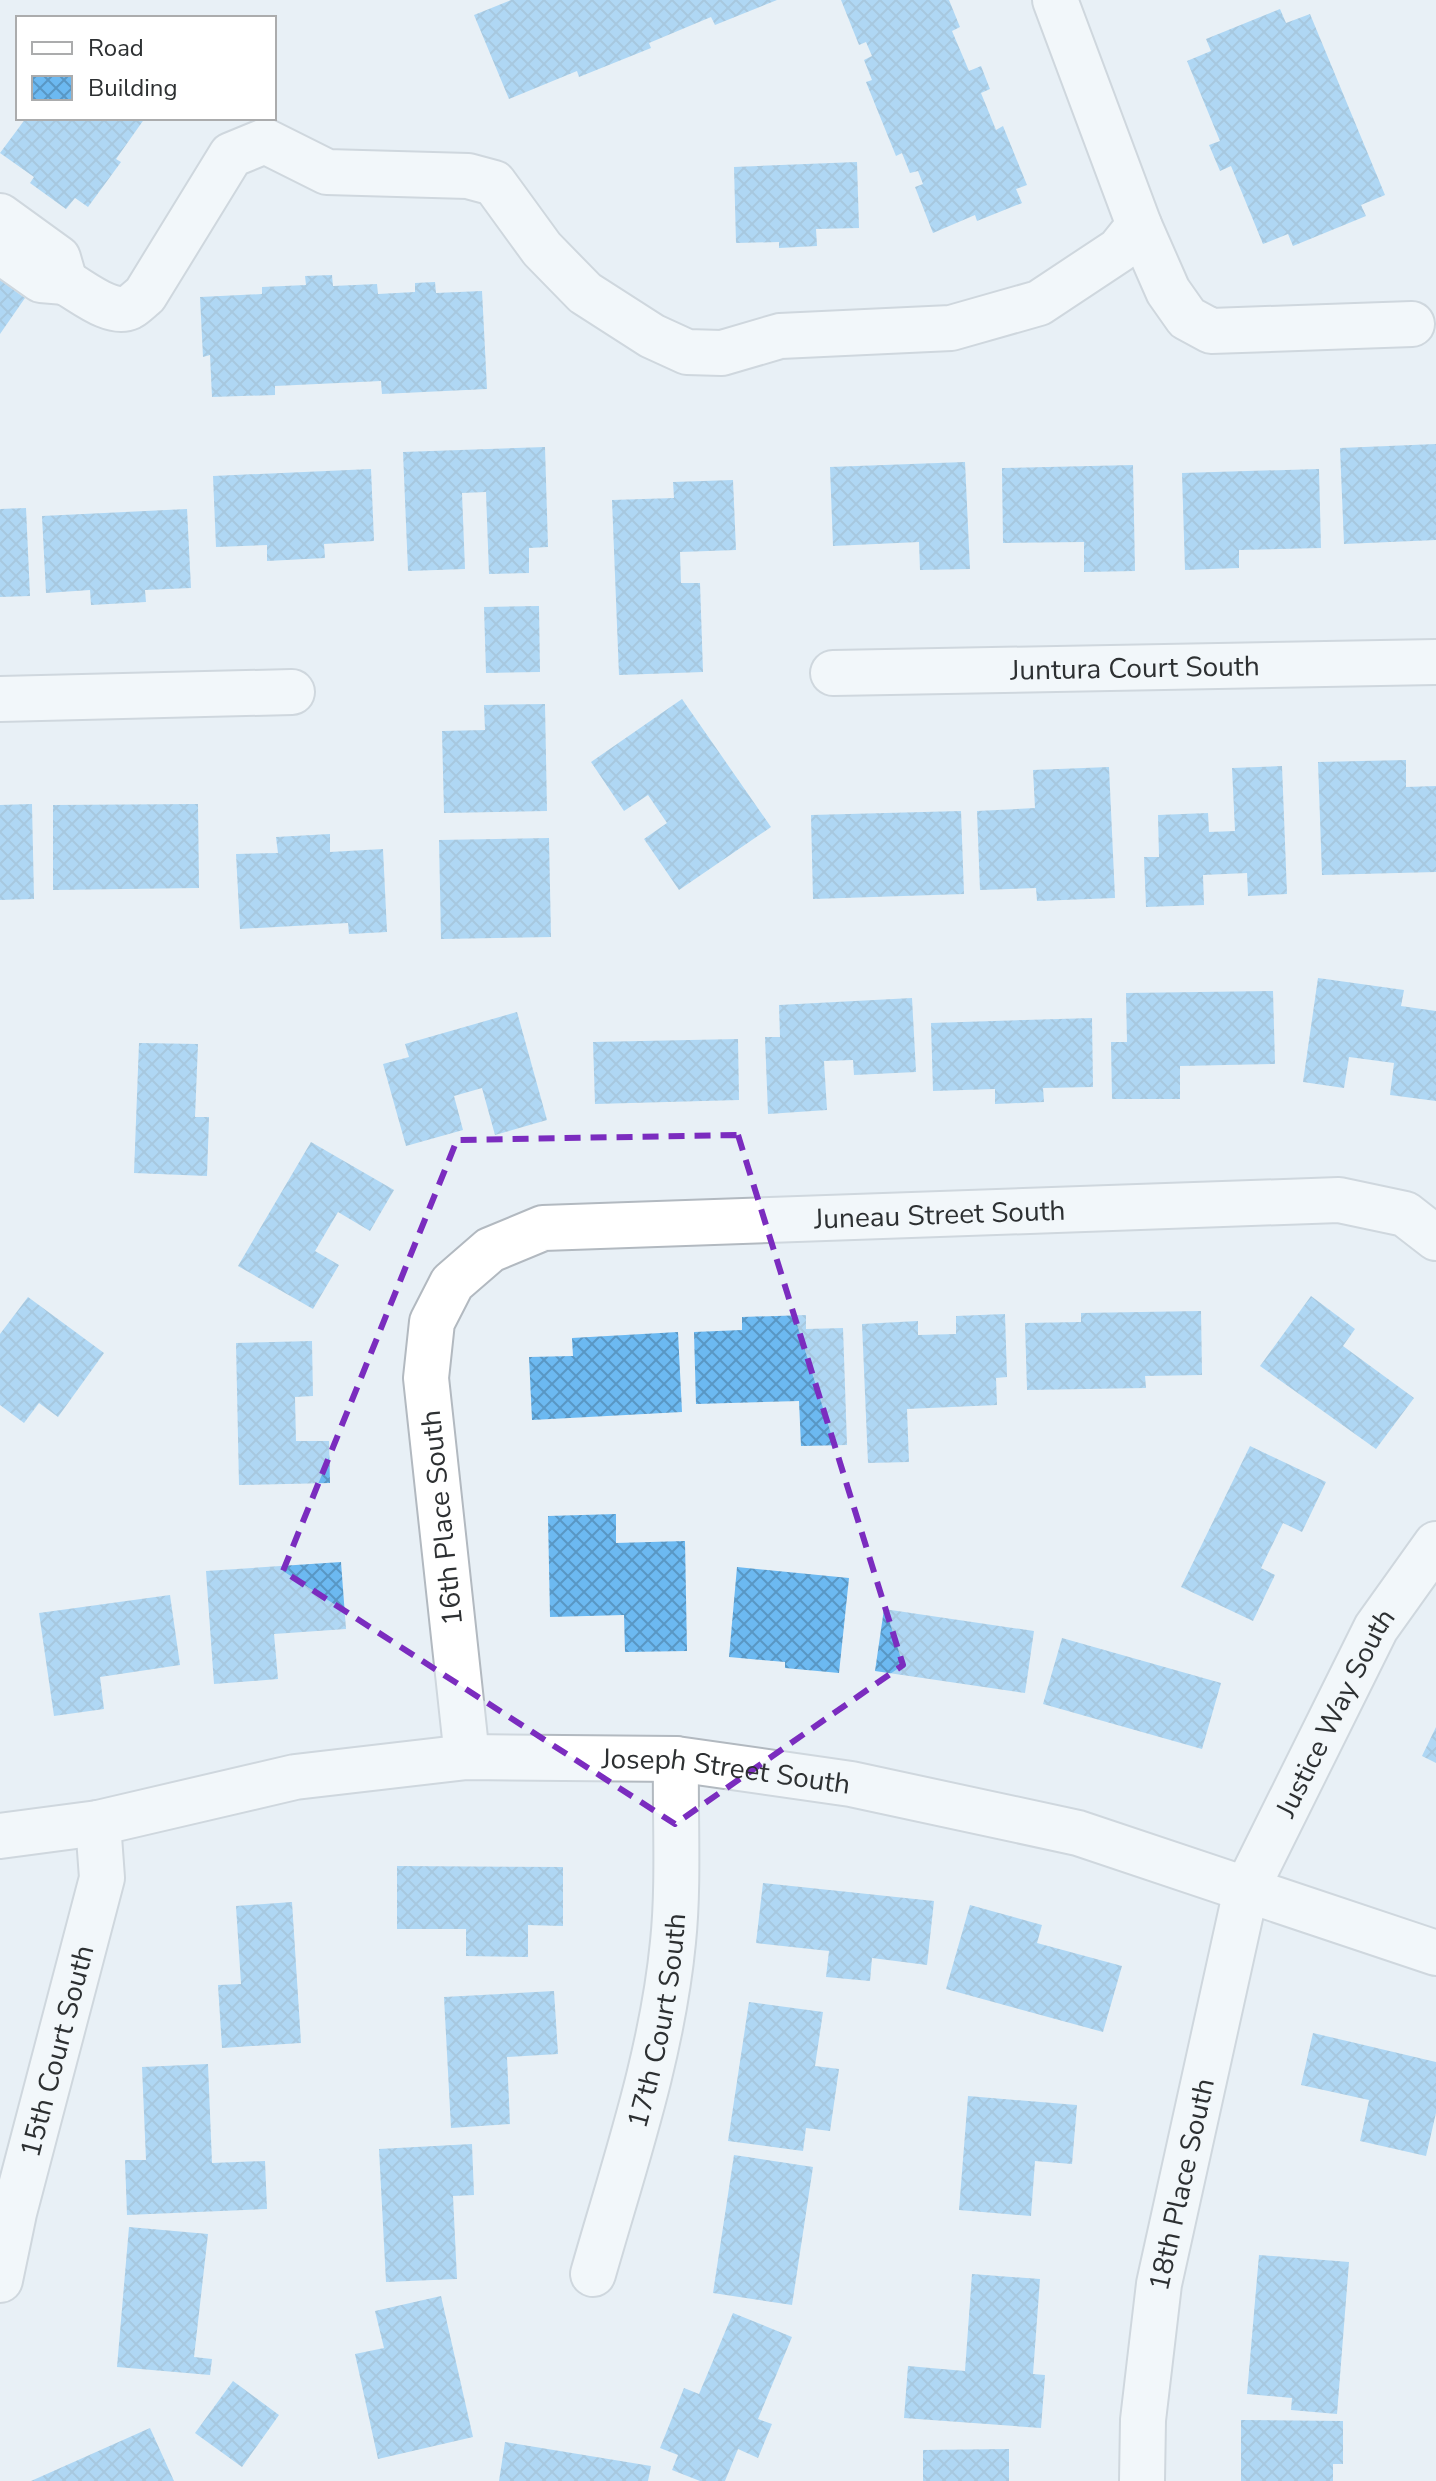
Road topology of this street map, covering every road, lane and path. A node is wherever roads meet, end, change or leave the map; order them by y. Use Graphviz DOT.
graph roads {
  1 [pos="1055,0"];
  2 [pos="0,216"];
  3 [pos="1139,225"];
  4 [pos="0,251"];
  5 [pos="65,282"];
  6 [pos="1412,324"];
  7 [pos="1436,662"];
  8 [pos="833,673"];
  9 [pos="292,692"];
  10 [pos="0,699"];
  11 [pos="1436,1238"];
  12 [pos="452,1283"];
  13 [pos="1436,1544"];
  14 [pos="467,1757"];
  15 [pos="676,1759"];
  16 [pos="98,1823"];
  17 [pos="0,1836"];
  18 [pos="1246,1890"];
  19 [pos="1436,1953"];
  20 [pos="593,2274"];
  21 [pos="0,2280"];
  22 [pos="1142,2481"];
  1 -- 3 [label="street"];
  2 -- 5 [label="street"];
  3 -- 5 [label="street"];
  3 -- 6 [label="street"];
  4 -- 5 [label="street"];
  7 -- 8 [label="street, Juntura Court South"];
  9 -- 10 [label="street"];
  11 -- 12 [label="street, Juneau Street South"];
  12 -- 14 [label="street, 16th Place South"];
  13 -- 18 [label="street, Justice Way South"];
  14 -- 15 [label="street, Joseph Street South"];
  14 -- 16 [label="street, Joseph Street South"];
  15 -- 18 [label="street, Joseph Street South"];
  15 -- 20 [label="street, 17th Court South"];
  16 -- 17 [label="street, Joseph Street South"];
  16 -- 21 [label="street, 15th Court South"];
  18 -- 19 [label="street, Joseph Street South"];
  18 -- 22 [label="street, 18th Place South"];
}
